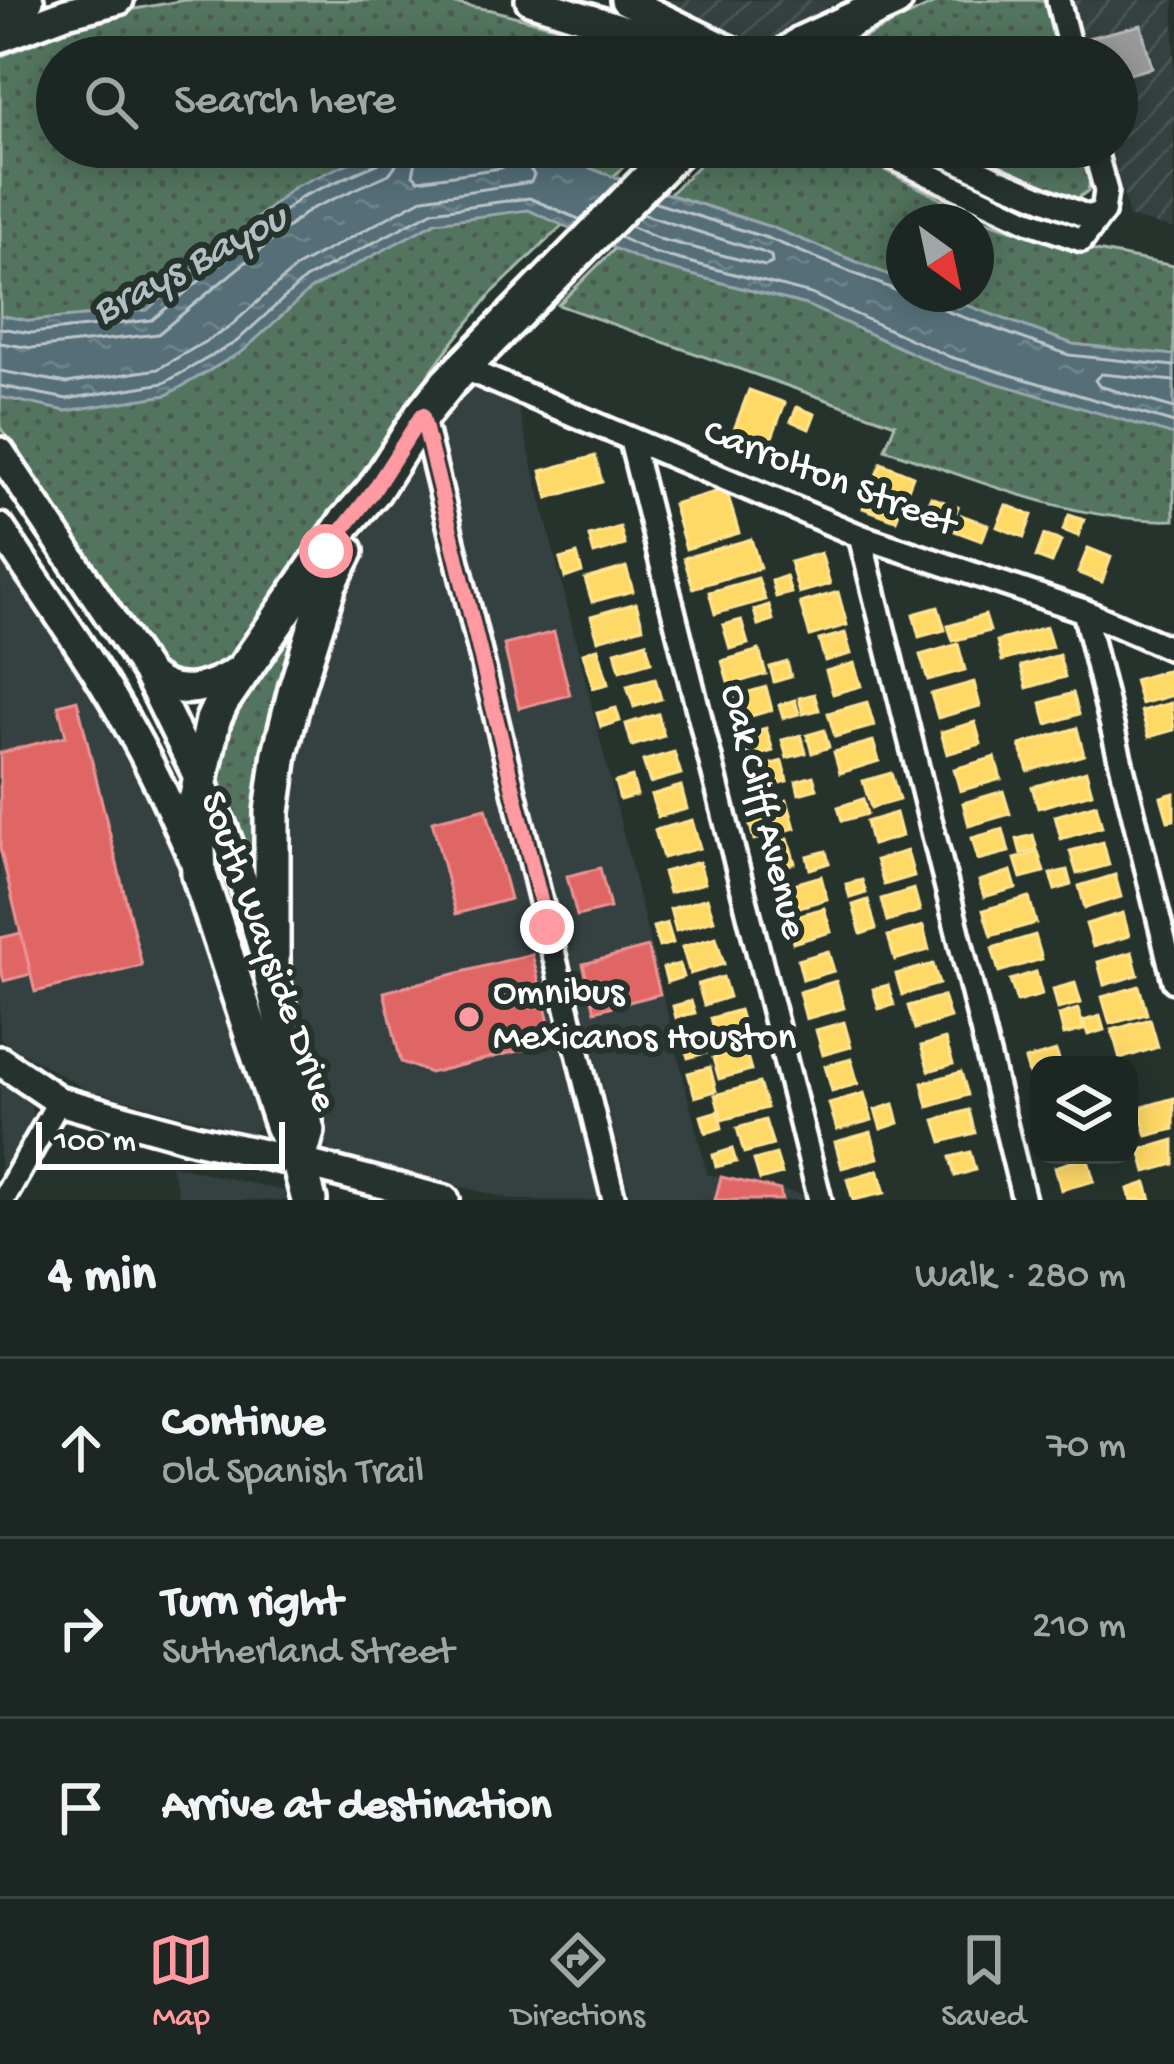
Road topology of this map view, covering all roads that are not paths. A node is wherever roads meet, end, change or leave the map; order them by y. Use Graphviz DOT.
graph roads {
  1 [pos="28,0"];
  2 [pos="118,0"];
  3 [pos="530,0"];
  4 [pos="625,0"];
  5 [pos="895,0"];
  6 [pos="1058,0"];
  7 [pos="64,7"];
  8 [pos="0,10"];
  9 [pos="641,36"];
  10 [pos="700,36"];
  11 [pos="817,36"];
  12 [pos="1067,36"];
  13 [pos="0,38"];
  14 [pos="659,168"];
  15 [pos="915,168"];
  16 [pos="973,168"];
  17 [pos="1100,168"];
  18 [pos="1103,212"];
  19 [pos="461,367"];
  20 [pos="422,415"];
  21 [pos="632,441"];
  22 [pos="6,461"];
  23 [pos="374,490"];
  24 [pos="0,529"];
  25 [pos="860,536"];
  26 [pos="1084,611"];
  27 [pos="1174,650"];
  28 [pos="247,664"];
  29 [pos="146,671"];
  30 [pos="200,781"];
  31 [pos="199,874"];
  32 [pos="272,979"];
  33 [pos="1174,980"];
  34 [pos="0,1061"];
  35 [pos="59,1101"];
  36 [pos="299,1162"];
  37 [pos="3,1200"];
  38 [pos="308,1200"];
  39 [pos="445,1200"];
  40 [pos="614,1200"];
  41 [pos="820,1200"];
  42 [pos="1024,1200"];
  1 -- 8 [label="main road"];
  2 -- 7 [label="main road"];
  3 -- 9 [label="main road"];
  4 -- 10 [label="main road"];
  5 -- 11 [label="main road"];
  6 -- 12 [label="street"];
  7 -- 13 [label="main road"];
  14 -- 19 [label="main road"];
  15 -- 18 [label="street"];
  16 -- 18 [label="street"];
  17 -- 18 [label="street"];
  19 -- 20 [label="main road"];
  19 -- 21 [label="street, Carrolton Street"];
  20 -- 23 [label="main road"];
  20 -- 40 [label="street"];
  21 -- 25 [label="street, Carrolton Street"];
  21 -- 41 [label="street, Oak Cliff Avenue"];
  22 -- 29 [label="main road, South Wayside Drive"];
  23 -- 28 [label="main road"];
  23 -- 32 [label="main road"];
  24 -- 31 [label="main road, South Wayside Drive"];
  25 -- 26 [label="street, Carrolton Street"];
  25 -- 42 [label="street"];
  26 -- 27 [label="street, Carrolton Street"];
  26 -- 33 [label="street"];
  28 -- 29 [label="main road"];
  28 -- 30 [label="main road"];
  29 -- 30 [label="main road, South Wayside Drive"];
  30 -- 31 [label="main road"];
  30 -- 32 [label="main road, South Wayside Drive"];
  31 -- 36 [label="main road, South Wayside Drive"];
  32 -- 36 [label="main road, South Wayside Drive"];
  34 -- 35 [label="main road"];
  35 -- 36 [label="main road"];
  35 -- 37 [label="street"];
  36 -- 38 [label="main road, South Wayside Drive"];
  36 -- 39 [label="main road"];
}
